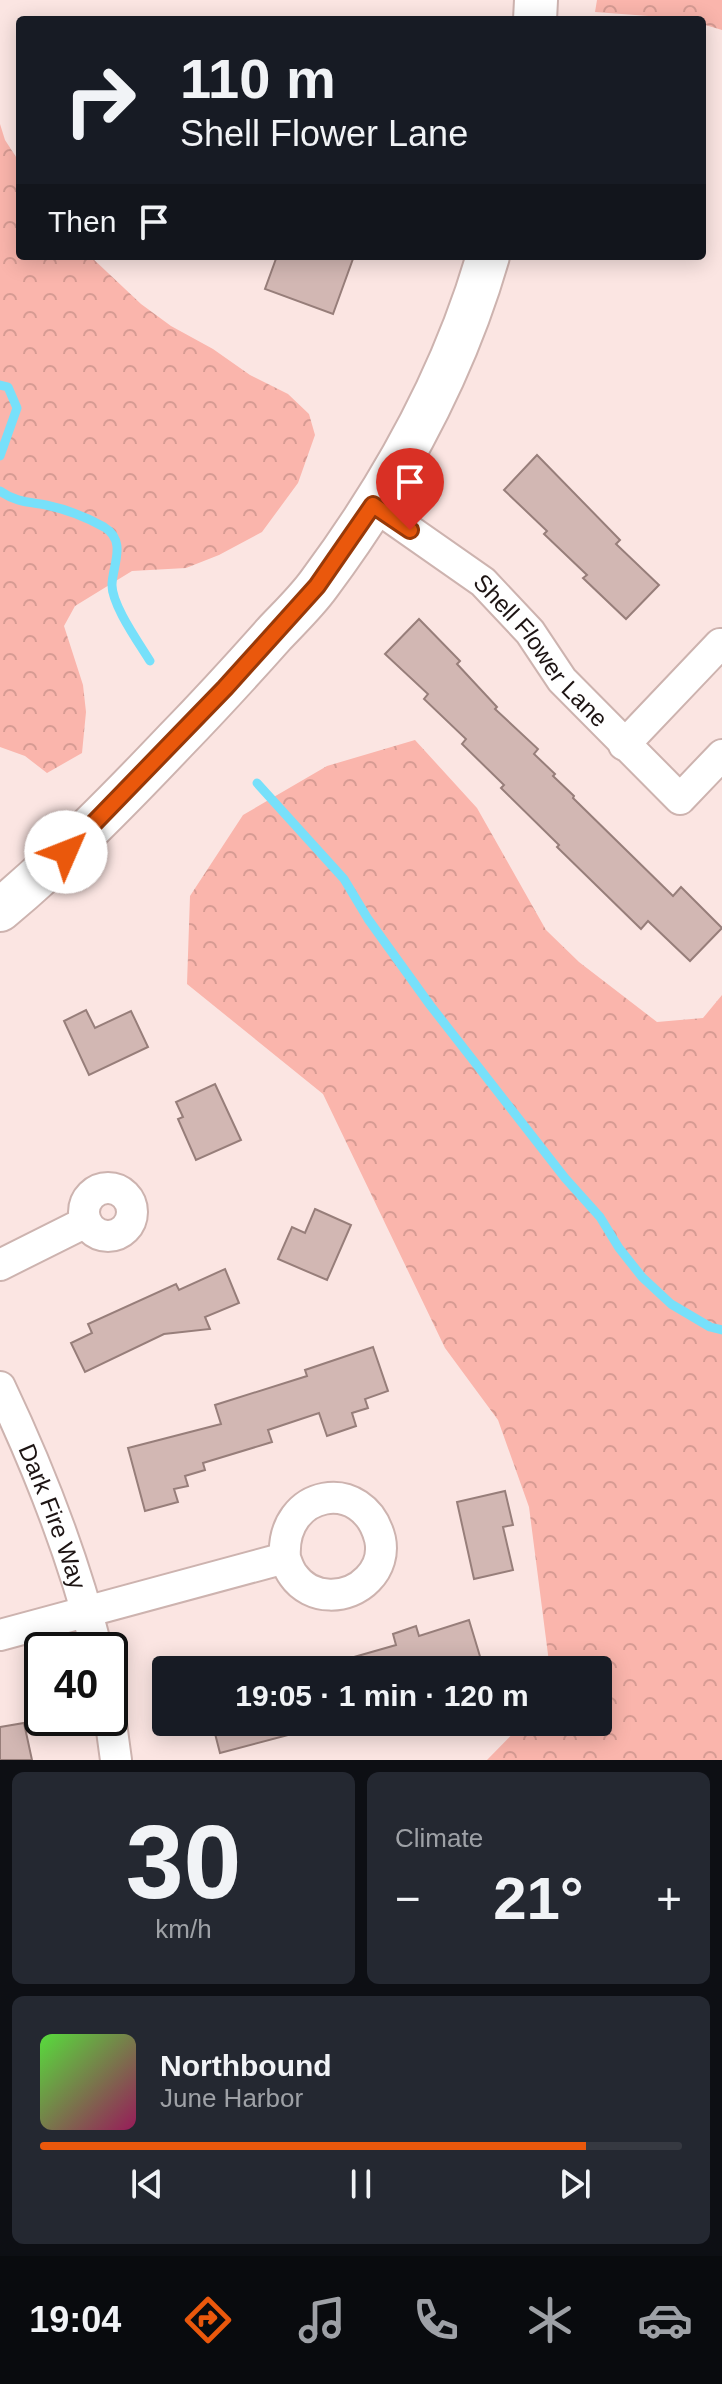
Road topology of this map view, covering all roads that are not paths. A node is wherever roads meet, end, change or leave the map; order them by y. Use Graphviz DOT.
graph roads {
  1 [pos="487,260"];
  2 [pos="373,505"];
  3 [pos="722,646"];
  4 [pos="624,745"];
  5 [pos="722,755"];
  6 [pos="0,910"];
  7 [pos="86,1222"];
  8 [pos="0,1265"];
  9 [pos="0,1387"];
  10 [pos="285,1558"];
  11 [pos="87,1612"];
  12 [pos="92,1632"];
  13 [pos="0,1635"];
  14 [pos="113,1736"];
  15 [pos="116,1760"];
  1 -- 2 [label="street"];
  2 -- 4 [label="street, Shell Flower Lane"];
  2 -- 6 [label="street"];
  3 -- 4 [label="street, Shell Flower Lane"];
  4 -- 5 [label="street, Shell Flower Lane"];
  7 -- 8 [label="street"];
  9 -- 11 [label="street, Dark Fire Way"];
  10 -- 11 [label="street"];
  11 -- 12 [label="street, Dark Fire Way"];
  11 -- 13 [label="street"];
  14 -- 15 [label="street"];
}
